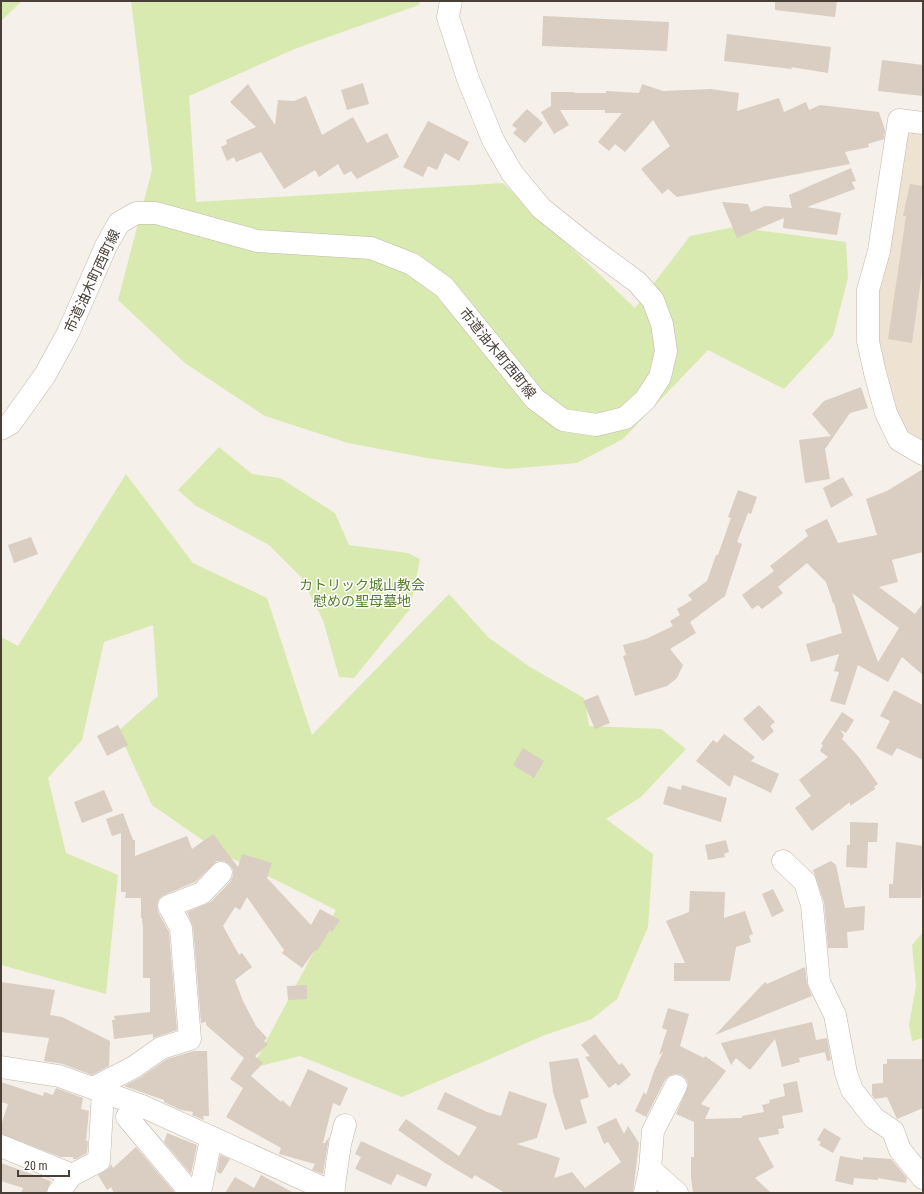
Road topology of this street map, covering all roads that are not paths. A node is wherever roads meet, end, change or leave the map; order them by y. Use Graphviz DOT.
graph roads {
  1 [pos="452,1"];
  2 [pos="923,123"];
  3 [pos="1,429"];
  4 [pos="923,454"];
  5 [pos="783,861"];
  6 [pos="221,873"];
  7 [pos="1,1067"];
  8 [pos="676,1086"];
  9 [pos="98,1090"];
  10 [pos="142,1106"];
  11 [pos="345,1125"];
  12 [pos="213,1138"];
  13 [pos="1,1146"];
  14 [pos="650,1169"];
  15 [pos="72,1175"];
  16 [pos="923,1178"];
  17 [pos="58,1193"];
  18 [pos="191,1193"];
  19 [pos="200,1193"];
  20 [pos="334,1193"];
  21 [pos="644,1193"];
  22 [pos="677,1193"];
  1 -- 3 [label="street, 市道油木町西町線"];
  2 -- 4 [label="street"];
  5 -- 16 [label="street"];
  6 -- 9 [label="street"];
  7 -- 9 [label="street"];
  8 -- 14 [label="street"];
  9 -- 10 [label="street"];
  9 -- 15 [label="street"];
  10 -- 12 [label="street"];
  10 -- 18 [label="street"];
  11 -- 20 [label="street"];
  12 -- 19 [label="street"];
  12 -- 20 [label="street"];
  13 -- 15 [label="street"];
  14 -- 21 [label="street"];
  14 -- 22 [label="street"];
  15 -- 17 [label="street"];
}
